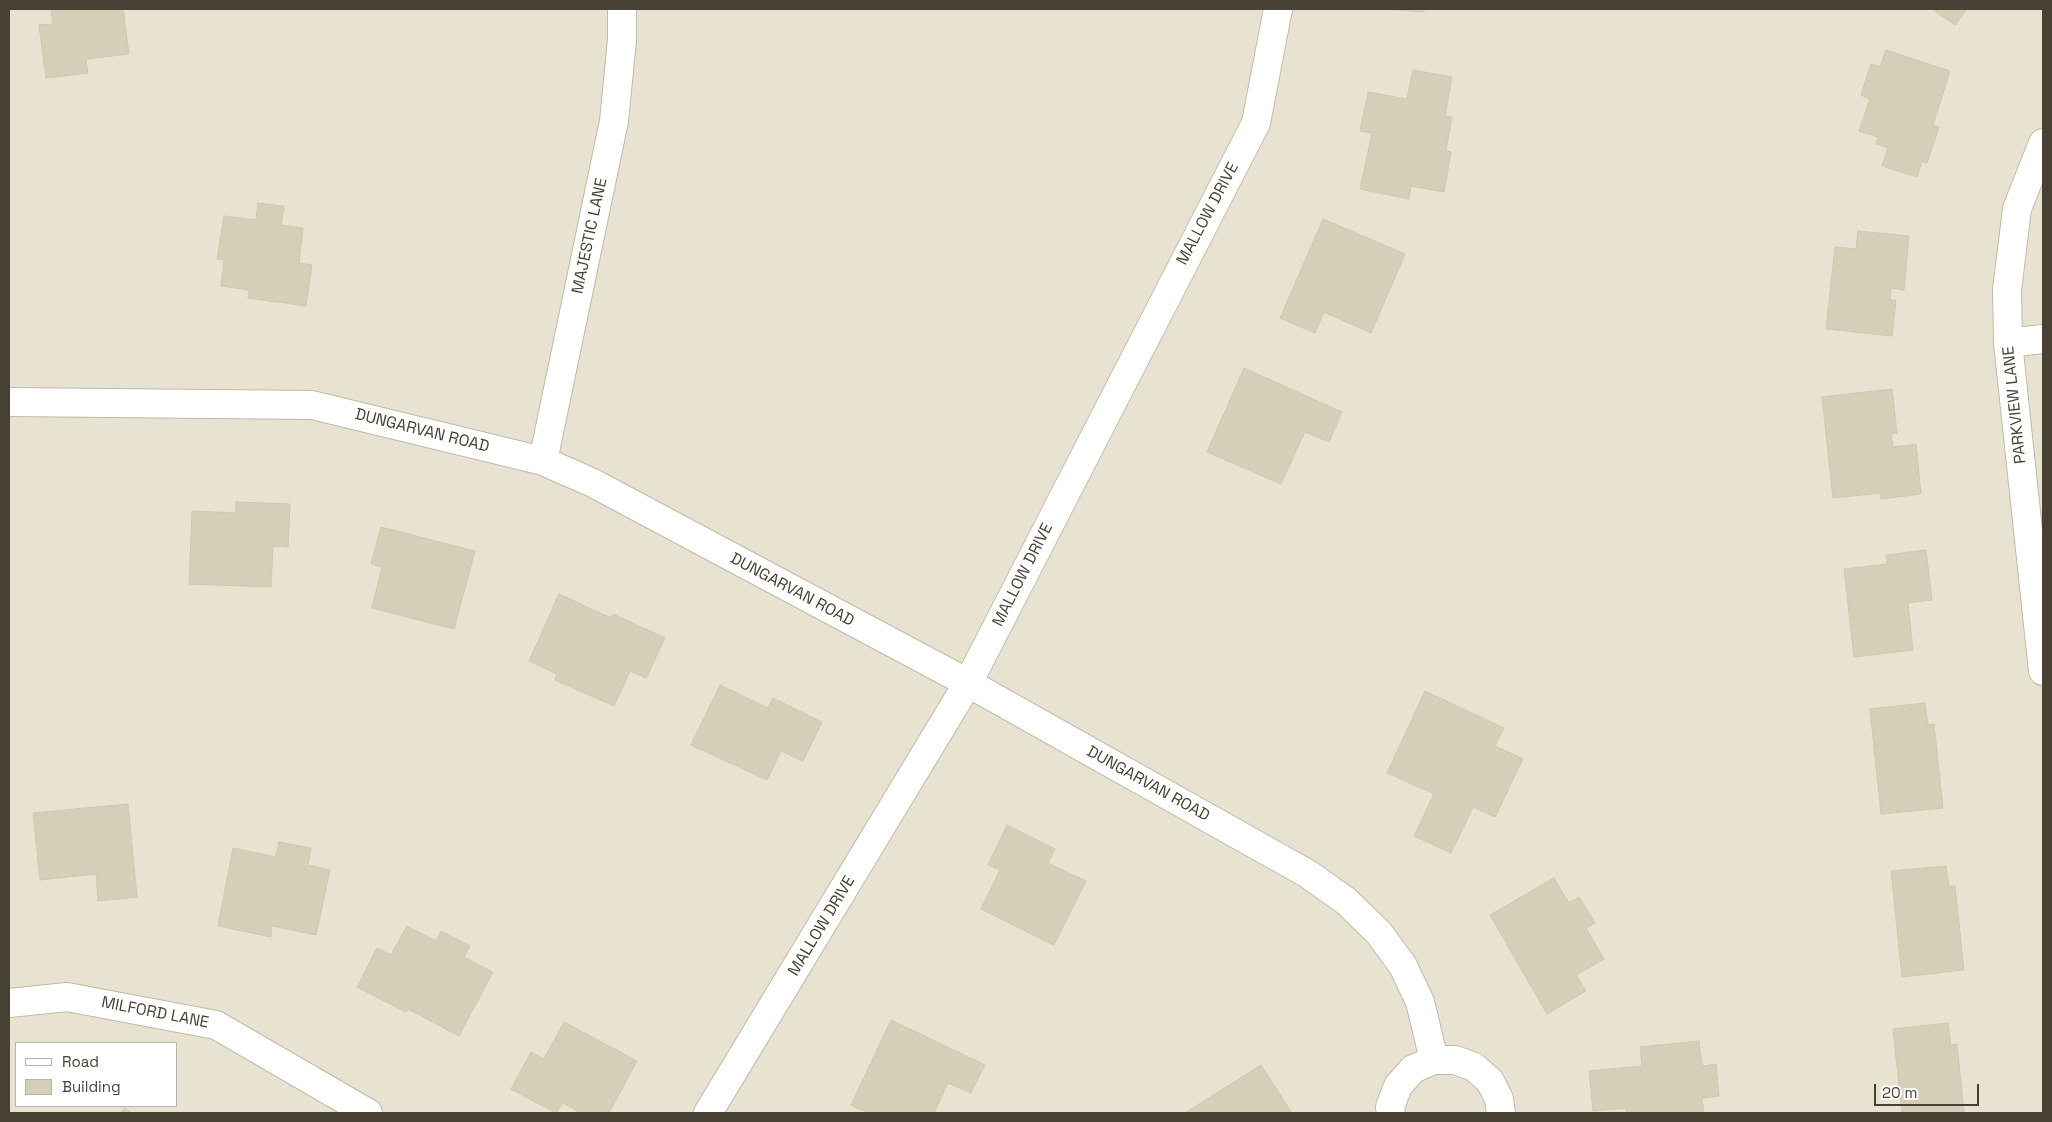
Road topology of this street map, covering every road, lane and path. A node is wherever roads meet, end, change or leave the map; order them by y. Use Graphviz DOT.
graph roads {
  1 [pos="622,9"];
  2 [pos="1278,9"];
  3 [pos="2043,143"];
  4 [pos="2043,339"];
  5 [pos="2008,343"];
  6 [pos="9,402"];
  7 [pos="543,461"];
  8 [pos="2043,671"];
  9 [pos="968,683"];
  10 [pos="9,1003"];
  11 [pos="1434,1060"];
  12 [pos="368,1113"];
  13 [pos="708,1113"];
  14 [pos="1391,1113"];
  15 [pos="1501,1113"];
  1 -- 7 [label="street, MAJESTIC LANE"];
  2 -- 9 [label="street, MALLOW DRIVE"];
  3 -- 5 [label="street, PARKVIEW LANE"];
  4 -- 5 [label="street"];
  5 -- 8 [label="street, PARKVIEW LANE"];
  6 -- 7 [label="street, DUNGARVAN ROAD"];
  7 -- 9 [label="street, DUNGARVAN ROAD"];
  9 -- 11 [label="street, DUNGARVAN ROAD"];
  9 -- 13 [label="street, MALLOW DRIVE"];
  10 -- 12 [label="street, MILFORD LANE"];
  11 -- 14 [label="street"];
  11 -- 15 [label="street"];
}
